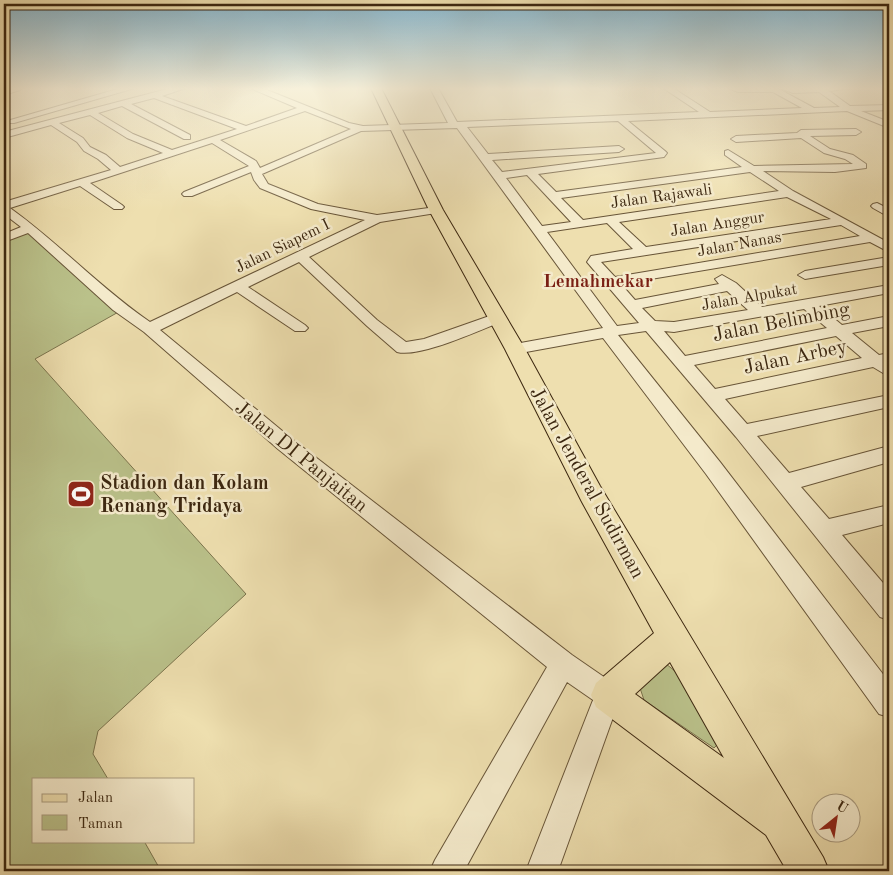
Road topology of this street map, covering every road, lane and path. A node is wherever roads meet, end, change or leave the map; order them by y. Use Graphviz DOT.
graph roads {
  1 [pos="31,129"];
  2 [pos="62,129"];
  3 [pos="118,129"];
  4 [pos="171,129"];
  5 [pos="247,129"];
  6 [pos="359,129"];
  7 [pos="362,129"];
  8 [pos="398,129"];
  9 [pos="460,129"];
  10 [pos="633,129"];
  11 [pos="793,129"];
  12 [pos="856,132"];
  13 [pos="803,135"];
  14 [pos="4,136"];
  15 [pos="187,137"];
  16 [pos="736,139"];
  17 [pos="213,140"];
  18 [pos="634,151"];
  19 [pos="171,154"];
  20 [pos="728,154"];
  21 [pos="485,157"];
  22 [pos="614,161"];
  23 [pos="256,170"];
  24 [pos="752,170"];
  25 [pos="119,171"];
  26 [pos="530,172"];
  27 [pos="499,176"];
  28 [pos="668,180"];
  29 [pos="81,182"];
  30 [pos="642,184"];
  31 [pos="789,193"];
  32 [pos="188,194"];
  33 [pos="552,196"];
  34 [pos="702,205"];
  35 [pos="889,205"];
  36 [pos="4,207"];
  37 [pos="118,207"];
  38 [pos="675,209"];
  39 [pos="436,210"];
  40 [pos="889,214"];
  41 [pos="377,219"];
  42 [pos="609,219"];
  43 [pos="843,221"];
  44 [pos="579,223"];
  45 [pos="30,228"];
  46 [pos="538,230"];
  47 [pos="4,238"];
  48 [pos="872,238"];
  49 [pos="889,248"];
  50 [pos="642,251"];
  51 [pos="777,254"];
  52 [pos="300,255"];
  53 [pos="889,260"];
  54 [pos="708,266"];
  55 [pos="805,275"];
  56 [pos="611,282"];
  57 [pos="237,286"];
  58 [pos="731,286"];
  59 [pos="889,288"];
  60 [pos="836,299"];
  61 [pos="807,304"];
  62 [pos="633,305"];
  63 [pos="760,312"];
  64 [pos="498,318"];
  65 [pos="889,321"];
  66 [pos="650,326"];
  67 [pos="300,328"];
  68 [pos="149,330"];
  69 [pos="840,331"];
  70 [pos="610,332"];
  71 [pos="515,349"];
  72 [pos="681,362"];
  73 [pos="885,363"];
  74 [pos="710,396"];
  75 [pos="889,401"];
  76 [pos="743,432"];
  77 [pos="889,454"];
  78 [pos="785,483"];
  79 [pos="889,514"];
  80 [pos="824,530"];
  81 [pos="887,602"];
  82 [pos="674,637"];
  83 [pos="564,664"];
  84 [pos="608,695"];
  85 [pos="889,704"];
  86 [pos="783,825"];
  87 [pos="446,871"];
  88 [pos="542,871"];
  89 [pos="809,871"];
  1 -- 14 [label="street"];
  2 -- 25 [label="street"];
  3 -- 19 [label="street"];
  4 -- 15 [label="street"];
  5 -- 17 [label="street"];
  6 -- 7 [label="street"];
  6 -- 23 [label="street"];
  8 -- 39 [label="main road, Jalan Jenderal Sudirman"];
  9 -- 21 [label="street"];
  10 -- 18 [label="street"];
  11 -- 13 [label="street"];
  12 -- 13 [label="street"];
  13 -- 16 [label="street"];
  13 -- 24 [label="street"];
  17 -- 19 [label="street"];
  17 -- 23 [label="street"];
  18 -- 21 [label="street"];
  18 -- 22 [label="street"];
  18 -- 28 [label="street"];
  19 -- 25 [label="street"];
  20 -- 24 [label="street"];
  21 -- 27 [label="street"];
  22 -- 26 [label="street"];
  22 -- 30 [label="street"];
  23 -- 32 [label="street"];
  23 -- 41 [label="street"];
  24 -- 28 [label="street"];
  24 -- 31 [label="street"];
  25 -- 29 [label="street"];
  26 -- 27 [label="street"];
  26 -- 33 [label="street"];
  27 -- 46 [label="street"];
  28 -- 30 [label="street"];
  28 -- 34 [label="street"];
  29 -- 36 [label="street"];
  29 -- 37 [label="street"];
  30 -- 33 [label="street"];
  30 -- 38 [label="street"];
  31 -- 34 [label="street, Jalan Rajawali"];
  31 -- 43 [label="street"];
  33 -- 44 [label="street"];
  34 -- 38 [label="street, Jalan Rajawali"];
  35 -- 40 [label="street"];
  36 -- 45 [label="street, Jalan DI Panjaitan"];
  38 -- 42 [label="street, Jalan Rajawali"];
  39 -- 41 [label="street, Jalan Siapem I"];
  39 -- 64 [label="main road, Jalan Jenderal Sudirman"];
  41 -- 52 [label="street, Jalan Siapem I"];
  42 -- 44 [label="street, Jalan Rajawali"];
  42 -- 50 [label="street"];
  43 -- 48 [label="street"];
  43 -- 50 [label="street, Jalan Anggur"];
  44 -- 46 [label="street, Jalan Rajawali"];
  45 -- 47 [label="street"];
  45 -- 68 [label="street, Jalan DI Panjaitan"];
  46 -- 70 [label="street"];
  48 -- 49 [label="street"];
  48 -- 51 [label="street, Jalan Nanas"];
  50 -- 56 [label="street, Jalan Anggur"];
  51 -- 54 [label="street, Jalan Nanas"];
  51 -- 55 [label="street"];
  52 -- 57 [label="street, Jalan Siapem I"];
  52 -- 64 [label="street"];
  53 -- 55 [label="street"];
  54 -- 56 [label="street, Jalan Nanas"];
  54 -- 58 [label="street"];
  55 -- 60 [label="street"];
  56 -- 62 [label="street"];
  57 -- 67 [label="street"];
  57 -- 68 [label="street, Jalan Siapem I"];
  58 -- 62 [label="street"];
  58 -- 63 [label="street"];
  59 -- 60 [label="street, Jalan Alpukat"];
  60 -- 61 [label="street, Jalan Alpukat"];
  61 -- 63 [label="street, Jalan Alpukat"];
  61 -- 69 [label="street"];
  62 -- 66 [label="street"];
  63 -- 66 [label="street, Jalan Alpukat"];
  64 -- 71 [label="main road, Jalan Jenderal Sudirman"];
  65 -- 69 [label="street, Jalan Belimbing"];
  66 -- 70 [label="street, Jalan Alpukat"];
  66 -- 72 [label="street"];
  68 -- 83 [label="street, Jalan DI Panjaitan"];
  69 -- 72 [label="street, Jalan Belimbing"];
  69 -- 73 [label="street"];
  70 -- 71 [label="street"];
  70 -- 85 [label="street"];
  71 -- 82 [label="main road, Jalan Jenderal Sudirman"];
  72 -- 74 [label="street"];
  73 -- 74 [label="street, Jalan Arbey"];
  74 -- 76 [label="street"];
  75 -- 76 [label="street"];
  76 -- 78 [label="street"];
  77 -- 78 [label="street"];
  78 -- 80 [label="street"];
  79 -- 80 [label="street"];
  80 -- 81 [label="street"];
  82 -- 84 [label="main road"];
  82 -- 86 [label="main road, Jalan Jenderal Sudirman"];
  83 -- 84 [label="street, Jalan DI Panjaitan"];
  83 -- 87 [label="street"];
  84 -- 86 [label="main road"];
  84 -- 88 [label="street"];
  86 -- 89 [label="main road, Jalan Jenderal Sudirman"];
}
